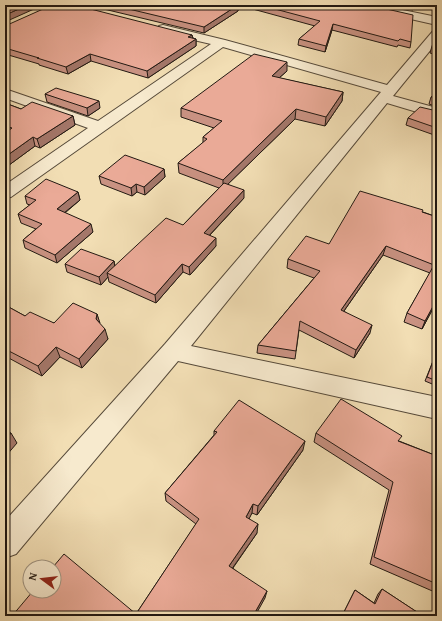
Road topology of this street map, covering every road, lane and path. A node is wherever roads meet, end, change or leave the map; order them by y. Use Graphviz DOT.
graph roads {
  1 [pos="362,5"];
  2 [pos="437,21"];
  3 [pos="152,26"];
  4 [pos="437,34"];
  5 [pos="221,43"];
  6 [pos="5,93"];
  7 [pos="387,94"];
  8 [pos="437,113"];
  9 [pos="100,127"];
  10 [pos="5,194"];
  11 [pos="173,351"];
  12 [pos="437,408"];
  13 [pos="5,543"];
  1 -- 2 [label="street"];
  3 -- 5 [label="street"];
  4 -- 7 [label="street"];
  5 -- 7 [label="street"];
  5 -- 9 [label="street"];
  6 -- 9 [label="street"];
  7 -- 8 [label="street"];
  7 -- 11 [label="street"];
  9 -- 10 [label="street"];
  11 -- 12 [label="street"];
  11 -- 13 [label="street"];
}
